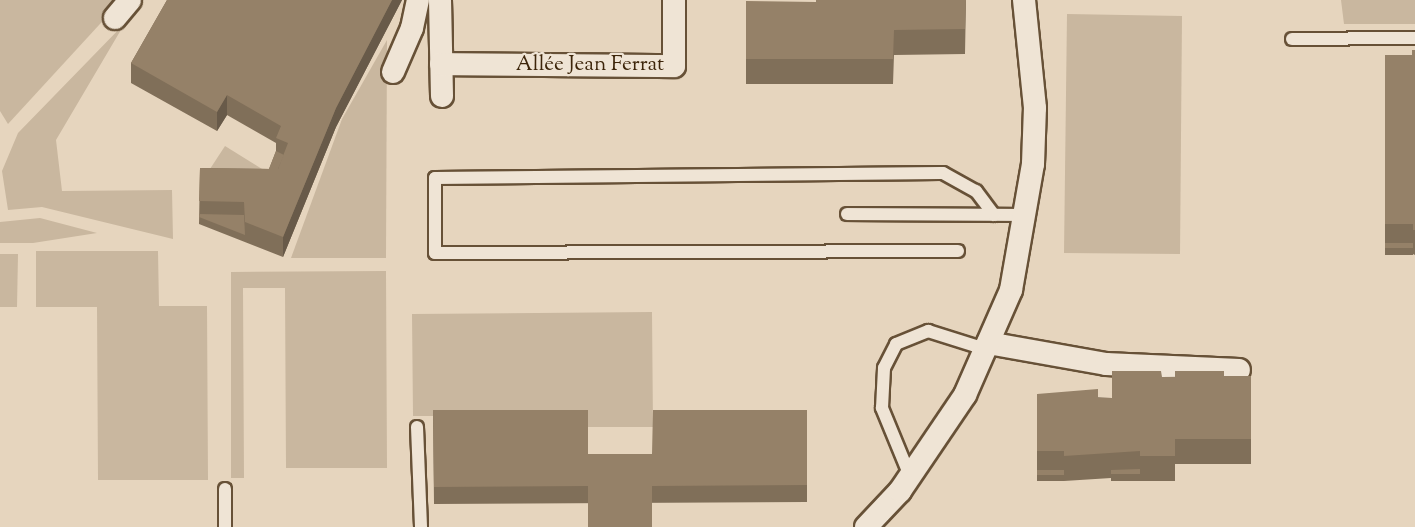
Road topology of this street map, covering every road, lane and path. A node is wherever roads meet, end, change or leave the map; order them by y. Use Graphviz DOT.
graph roads {
  1 [pos="130,0"];
  2 [pos="418,0"];
  3 [pos="440,0"];
  4 [pos="674,0"];
  5 [pos="1024,0"];
  6 [pos="116,18"];
  7 [pos="1292,39"];
  8 [pos="1415,39"];
  9 [pos="441,64"];
  10 [pos="393,72"];
  11 [pos="442,96"];
  12 [pos="847,214"];
  13 [pos="994,215"];
  14 [pos="1025,215"];
  15 [pos="958,251"];
  16 [pos="987,346"];
  17 [pos="1239,370"];
  18 [pos="417,427"];
  19 [pos="910,476"];
  20 [pos="225,489"];
  21 [pos="225,527"];
  22 [pos="421,527"];
  23 [pos="866,527"];
  1 -- 6 [label="street"];
  2 -- 10 [label="street"];
  3 -- 9 [label="street"];
  4 -- 9 [label="street, Allée Jean Ferrat"];
  5 -- 14 [label="street"];
  7 -- 8 [label="lane"];
  9 -- 11 [label="street"];
  12 -- 13 [label="lane"];
  13 -- 14 [label="lane"];
  13 -- 15 [label="lane"];
  14 -- 16 [label="street"];
  16 -- 17 [label="street"];
  16 -- 19 [label="street"];
  16 -- 19 [label="lane"];
  18 -- 22 [label="lane"];
  19 -- 23 [label="street"];
  20 -- 21 [label="lane"];
}
